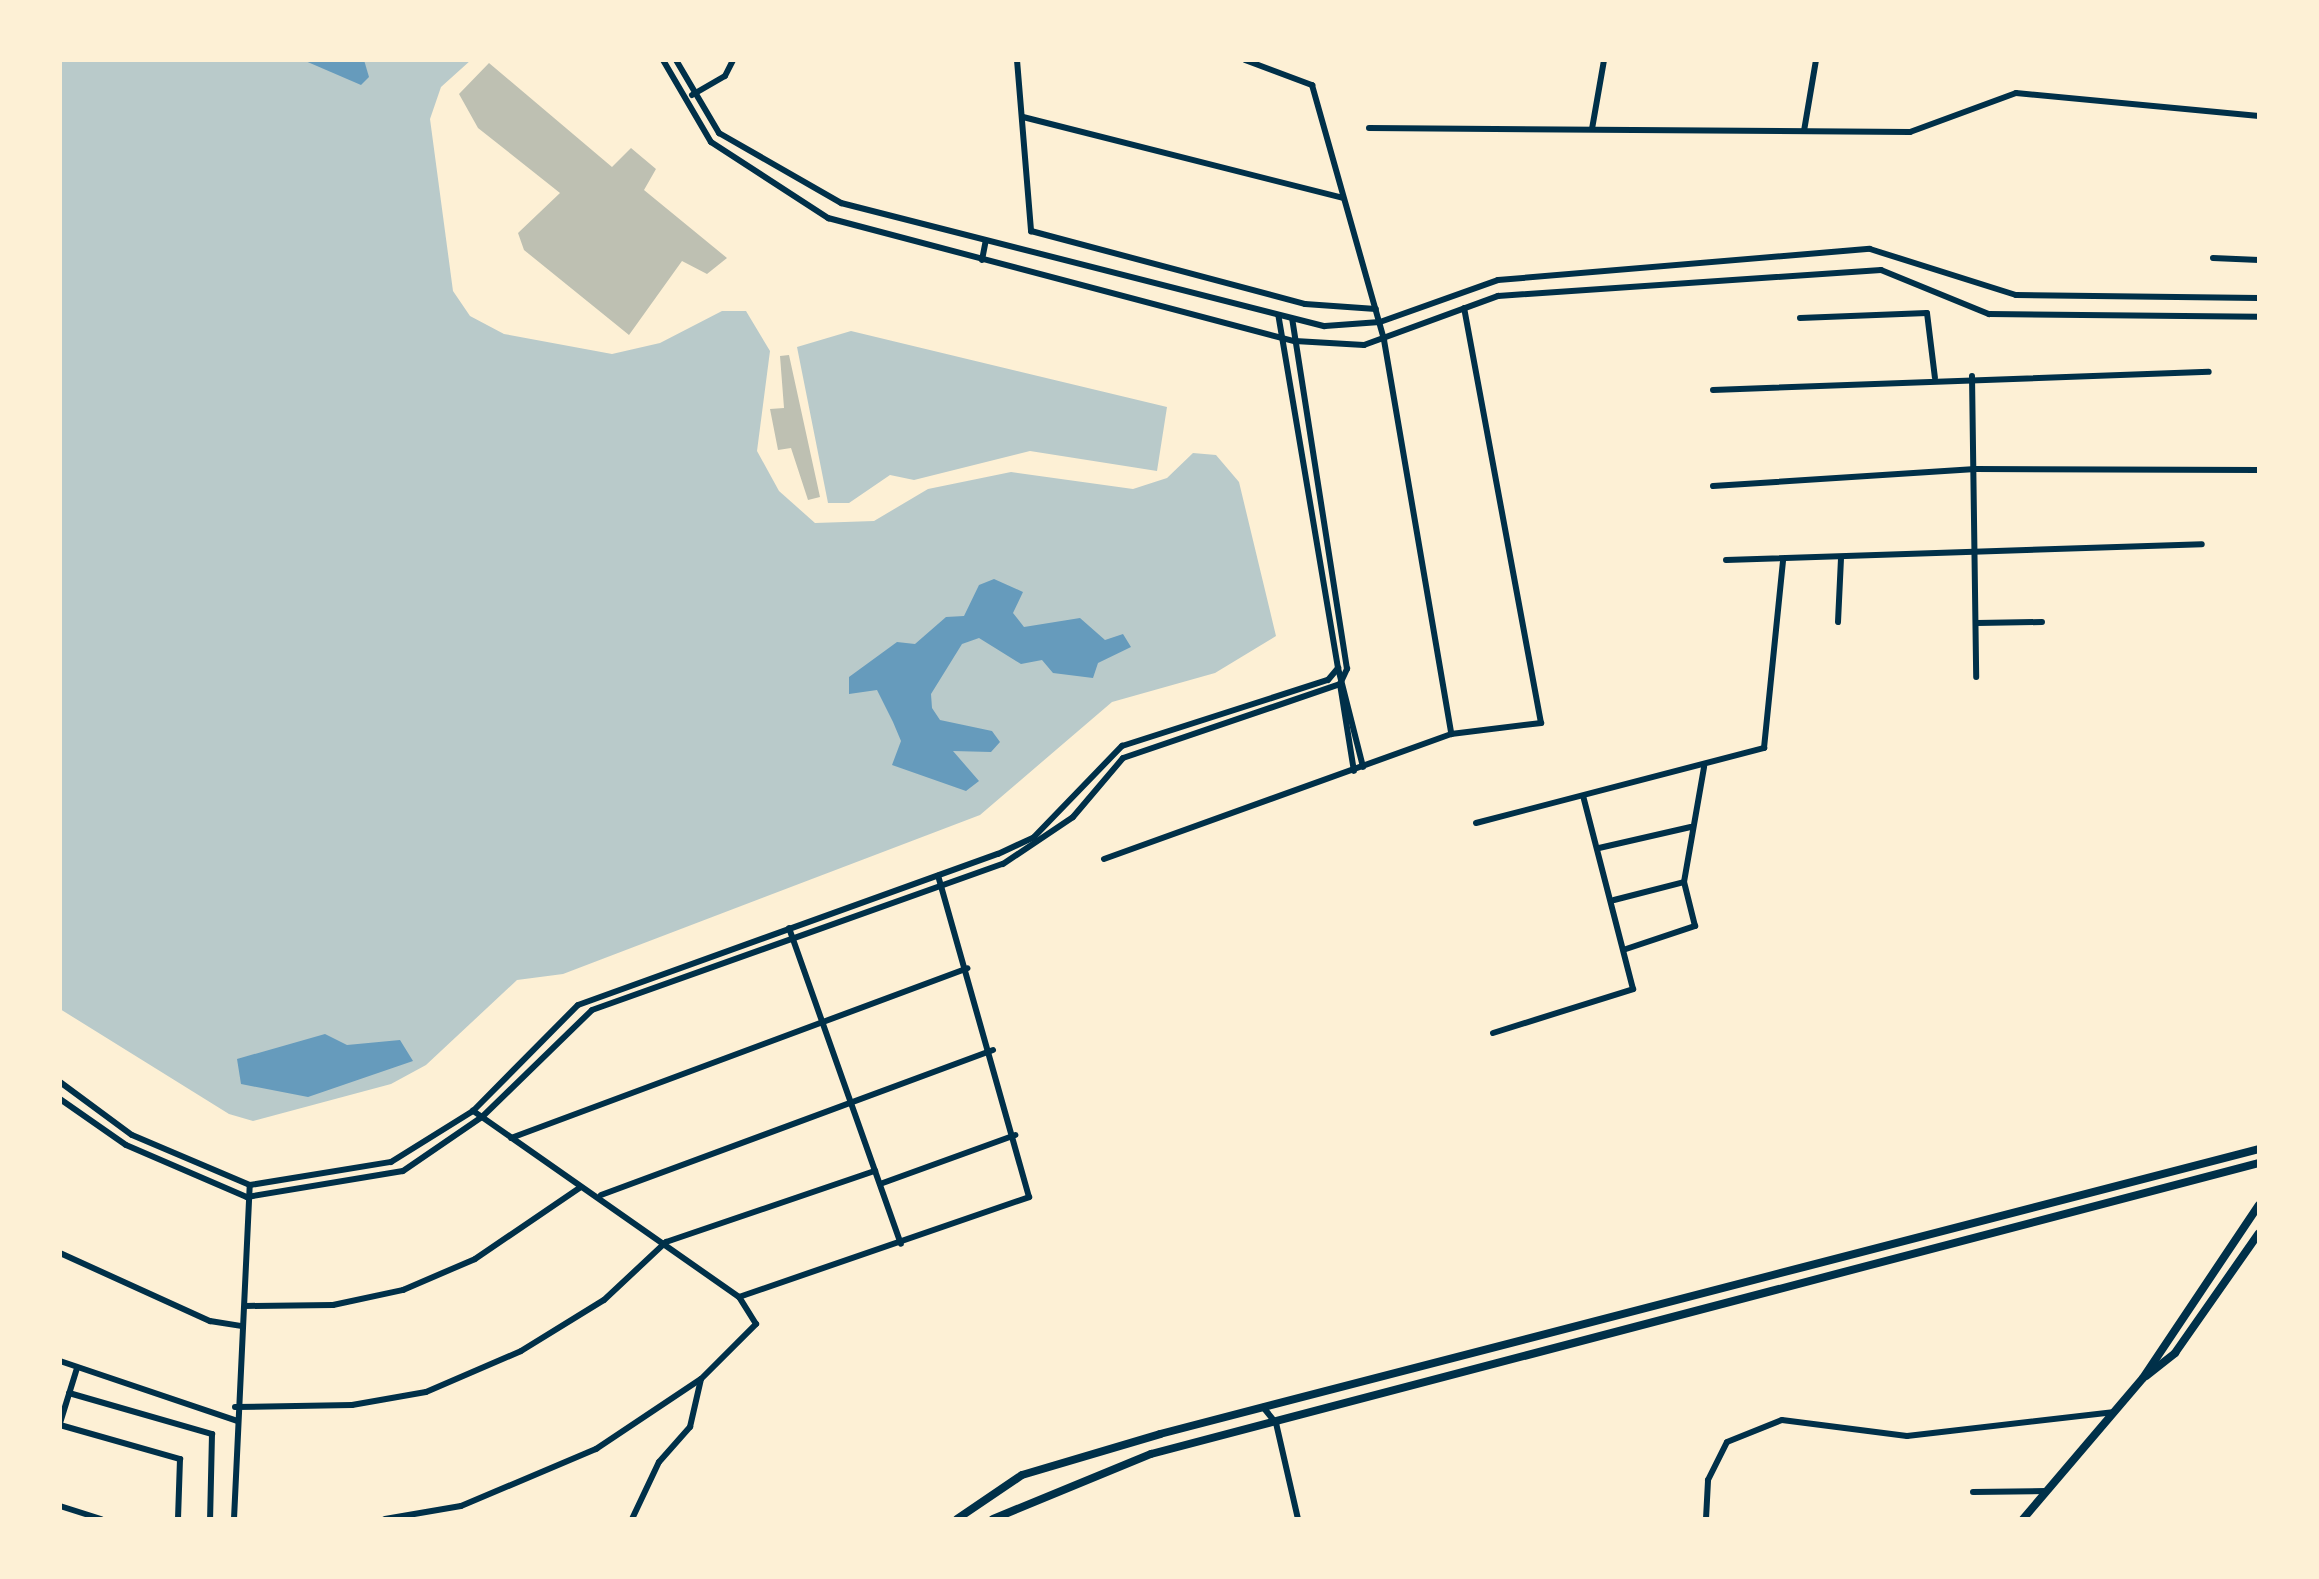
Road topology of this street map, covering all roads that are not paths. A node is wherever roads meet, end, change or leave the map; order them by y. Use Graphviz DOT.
graph roads {
  1 [pos="663,60"];
  2 [pos="676,60"];
  3 [pos="733,60"];
  4 [pos="1016,60"];
  5 [pos="1245,60"];
  6 [pos="1604,60"];
  7 [pos="1816,60"];
  8 [pos="692,95"];
  9 [pos="2259,116"];
  10 [pos="1023,117"];
  11 [pos="1369,128"];
  12 [pos="1592,129"];
  13 [pos="1804,131"];
  14 [pos="1344,198"];
  15 [pos="986,240"];
  16 [pos="2214,258"];
  17 [pos="982,260"];
  18 [pos="2259,260"];
  19 [pos="2259,298"];
  20 [pos="1376,308"];
  21 [pos="1464,308"];
  22 [pos="1278,315"];
  23 [pos="2259,317"];
  24 [pos="1292,318"];
  25 [pos="1800,318"];
  26 [pos="1380,322"];
  27 [pos="1280,338"];
  28 [pos="1384,340"];
  29 [pos="1295,341"];
  30 [pos="2210,372"];
  31 [pos="1972,376"];
  32 [pos="1935,378"];
  33 [pos="1713,390"];
  34 [pos="1975,469"];
  35 [pos="2259,470"];
  36 [pos="1713,486"];
  37 [pos="2202,544"];
  38 [pos="1974,547"];
  39 [pos="1841,559"];
  40 [pos="1726,560"];
  41 [pos="1783,560"];
  42 [pos="1838,622"];
  43 [pos="2042,622"];
  44 [pos="1977,623"];
  45 [pos="1337,672"];
  46 [pos="1346,676"];
  47 [pos="1976,677"];
  48 [pos="1340,684"];
  49 [pos="1451,734"];
  50 [pos="1363,768"];
  51 [pos="1704,768"];
  52 [pos="1354,772"];
  53 [pos="1583,796"];
  54 [pos="1476,823"];
  55 [pos="1691,827"];
  56 [pos="1599,848"];
  57 [pos="1104,859"];
  58 [pos="938,876"];
  59 [pos="1684,882"];
  60 [pos="941,888"];
  61 [pos="1614,900"];
  62 [pos="788,928"];
  63 [pos="793,940"];
  64 [pos="1626,949"];
  65 [pos="967,968"];
  66 [pos="821,1022"];
  67 [pos="1493,1033"];
  68 [pos="992,1050"];
  69 [pos="60,1082"];
  70 [pos="60,1099"];
  71 [pos="853,1102"];
  72 [pos="473,1111"];
  73 [pos="482,1117"];
  74 [pos="1015,1135"];
  75 [pos="511,1138"];
  76 [pos="2259,1149"];
  77 [pos="2259,1163"];
  78 [pos="875,1171"];
  79 [pos="880,1184"];
  80 [pos="250,1185"];
  81 [pos="582,1187"];
  82 [pos="601,1195"];
  83 [pos="247,1198"];
  84 [pos="2259,1205"];
  85 [pos="2259,1232"];
  86 [pos="666,1242"];
  87 [pos="901,1244"];
  88 [pos="60,1253"];
  89 [pos="739,1297"];
  90 [pos="245,1306"];
  91 [pos="241,1326"];
  92 [pos="60,1361"];
  93 [pos="77,1368"];
  94 [pos="2142,1378"];
  95 [pos="701,1379"];
  96 [pos="69,1393"];
  97 [pos="62,1405"];
  98 [pos="1263,1406"];
  99 [pos="234,1407"];
  100 [pos="2115,1412"];
  101 [pos="238,1420"];
  102 [pos="1276,1423"];
  103 [pos="60,1424"];
  104 [pos="2046,1491"];
  105 [pos="1973,1492"];
  106 [pos="60,1506"];
  107 [pos="101,1519"];
  108 [pos="178,1519"];
  109 [pos="210,1519"];
  110 [pos="234,1519"];
  111 [pos="385,1519"];
  112 [pos="632,1519"];
  113 [pos="958,1519"];
  114 [pos="993,1519"];
  115 [pos="1298,1519"];
  116 [pos="1706,1519"];
  117 [pos="2023,1519"];
  1 -- 17 [label="street"];
  2 -- 8 [label="street"];
  3 -- 8 [label="street"];
  4 -- 10 [label="street"];
  5 -- 14 [label="street"];
  6 -- 12 [label="street"];
  7 -- 13 [label="street"];
  8 -- 15 [label="street"];
  9 -- 13 [label="street"];
  10 -- 14 [label="street"];
  10 -- 20 [label="street"];
  11 -- 12 [label="street"];
  12 -- 13 [label="street"];
  14 -- 20 [label="street"];
  15 -- 17 [label="street"];
  15 -- 22 [label="street"];
  16 -- 18 [label="street"];
  17 -- 27 [label="street"];
  19 -- 26 [label="street"];
  20 -- 26 [label="street"];
  21 -- 23 [label="street"];
  21 -- 28 [label="street"];
  21 -- 49 [label="street"];
  22 -- 24 [label="street"];
  22 -- 27 [label="street"];
  24 -- 26 [label="street"];
  24 -- 29 [label="street"];
  25 -- 32 [label="street"];
  26 -- 28 [label="street"];
  27 -- 29 [label="street"];
  27 -- 45 [label="street"];
  28 -- 29 [label="street"];
  28 -- 49 [label="street"];
  29 -- 46 [label="street"];
  30 -- 31 [label="street"];
  31 -- 32 [label="street"];
  31 -- 34 [label="street"];
  32 -- 33 [label="street"];
  34 -- 35 [label="street"];
  34 -- 36 [label="street"];
  34 -- 38 [label="street"];
  37 -- 38 [label="street"];
  38 -- 39 [label="street"];
  38 -- 44 [label="street"];
  39 -- 41 [label="street"];
  39 -- 42 [label="street"];
  40 -- 41 [label="street"];
  41 -- 51 [label="street"];
  43 -- 44 [label="street"];
  44 -- 47 [label="street"];
  45 -- 46 [label="street"];
  45 -- 48 [label="street"];
  45 -- 58 [label="street"];
  46 -- 48 [label="street"];
  46 -- 50 [label="street"];
  48 -- 52 [label="street"];
  48 -- 60 [label="street"];
  49 -- 50 [label="street"];
  50 -- 52 [label="street"];
  51 -- 53 [label="street"];
  51 -- 55 [label="street"];
  52 -- 57 [label="street"];
  53 -- 54 [label="street"];
  53 -- 56 [label="street"];
  55 -- 56 [label="street"];
  55 -- 59 [label="street"];
  56 -- 61 [label="street"];
  58 -- 60 [label="street"];
  58 -- 62 [label="street"];
  59 -- 61 [label="street"];
  59 -- 64 [label="street"];
  60 -- 63 [label="street"];
  60 -- 65 [label="street"];
  61 -- 64 [label="street"];
  62 -- 63 [label="street"];
  62 -- 72 [label="street"];
  63 -- 66 [label="street"];
  63 -- 73 [label="street"];
  64 -- 67 [label="street"];
  65 -- 66 [label="street"];
  65 -- 68 [label="street"];
  66 -- 71 [label="street"];
  66 -- 75 [label="street"];
  68 -- 71 [label="street"];
  68 -- 74 [label="street"];
  69 -- 80 [label="street"];
  70 -- 83 [label="street"];
  71 -- 78 [label="street"];
  71 -- 82 [label="street"];
  72 -- 73 [label="street"];
  72 -- 80 [label="street"];
  73 -- 75 [label="street"];
  73 -- 83 [label="street"];
  74 -- 79 [label="street"];
  74 -- 87 [label="street"];
  75 -- 81 [label="street"];
  76 -- 98 [label="street"];
  77 -- 102 [label="street"];
  78 -- 79 [label="street"];
  78 -- 86 [label="street"];
  79 -- 87 [label="street"];
  80 -- 83 [label="street"];
  81 -- 82 [label="street"];
  81 -- 90 [label="street"];
  82 -- 86 [label="street"];
  83 -- 90 [label="street"];
  84 -- 94 [label="street"];
  85 -- 94 [label="street"];
  86 -- 89 [label="street"];
  86 -- 99 [label="street"];
  87 -- 89 [label="street"];
  88 -- 91 [label="street"];
  89 -- 95 [label="street"];
  90 -- 91 [label="street"];
  91 -- 99 [label="street"];
  92 -- 93 [label="street"];
  93 -- 96 [label="street"];
  93 -- 101 [label="street"];
  94 -- 100 [label="street"];
  95 -- 111 [label="street"];
  95 -- 112 [label="street"];
  96 -- 97 [label="street"];
  96 -- 109 [label="street"];
  97 -- 103 [label="street"];
  98 -- 102 [label="street"];
  98 -- 113 [label="street"];
  99 -- 101 [label="street"];
  100 -- 104 [label="street"];
  100 -- 116 [label="street"];
  101 -- 110 [label="street"];
  102 -- 114 [label="street"];
  102 -- 115 [label="street"];
  103 -- 108 [label="street"];
  104 -- 105 [label="street"];
  104 -- 117 [label="street"];
  106 -- 107 [label="street"];
}
